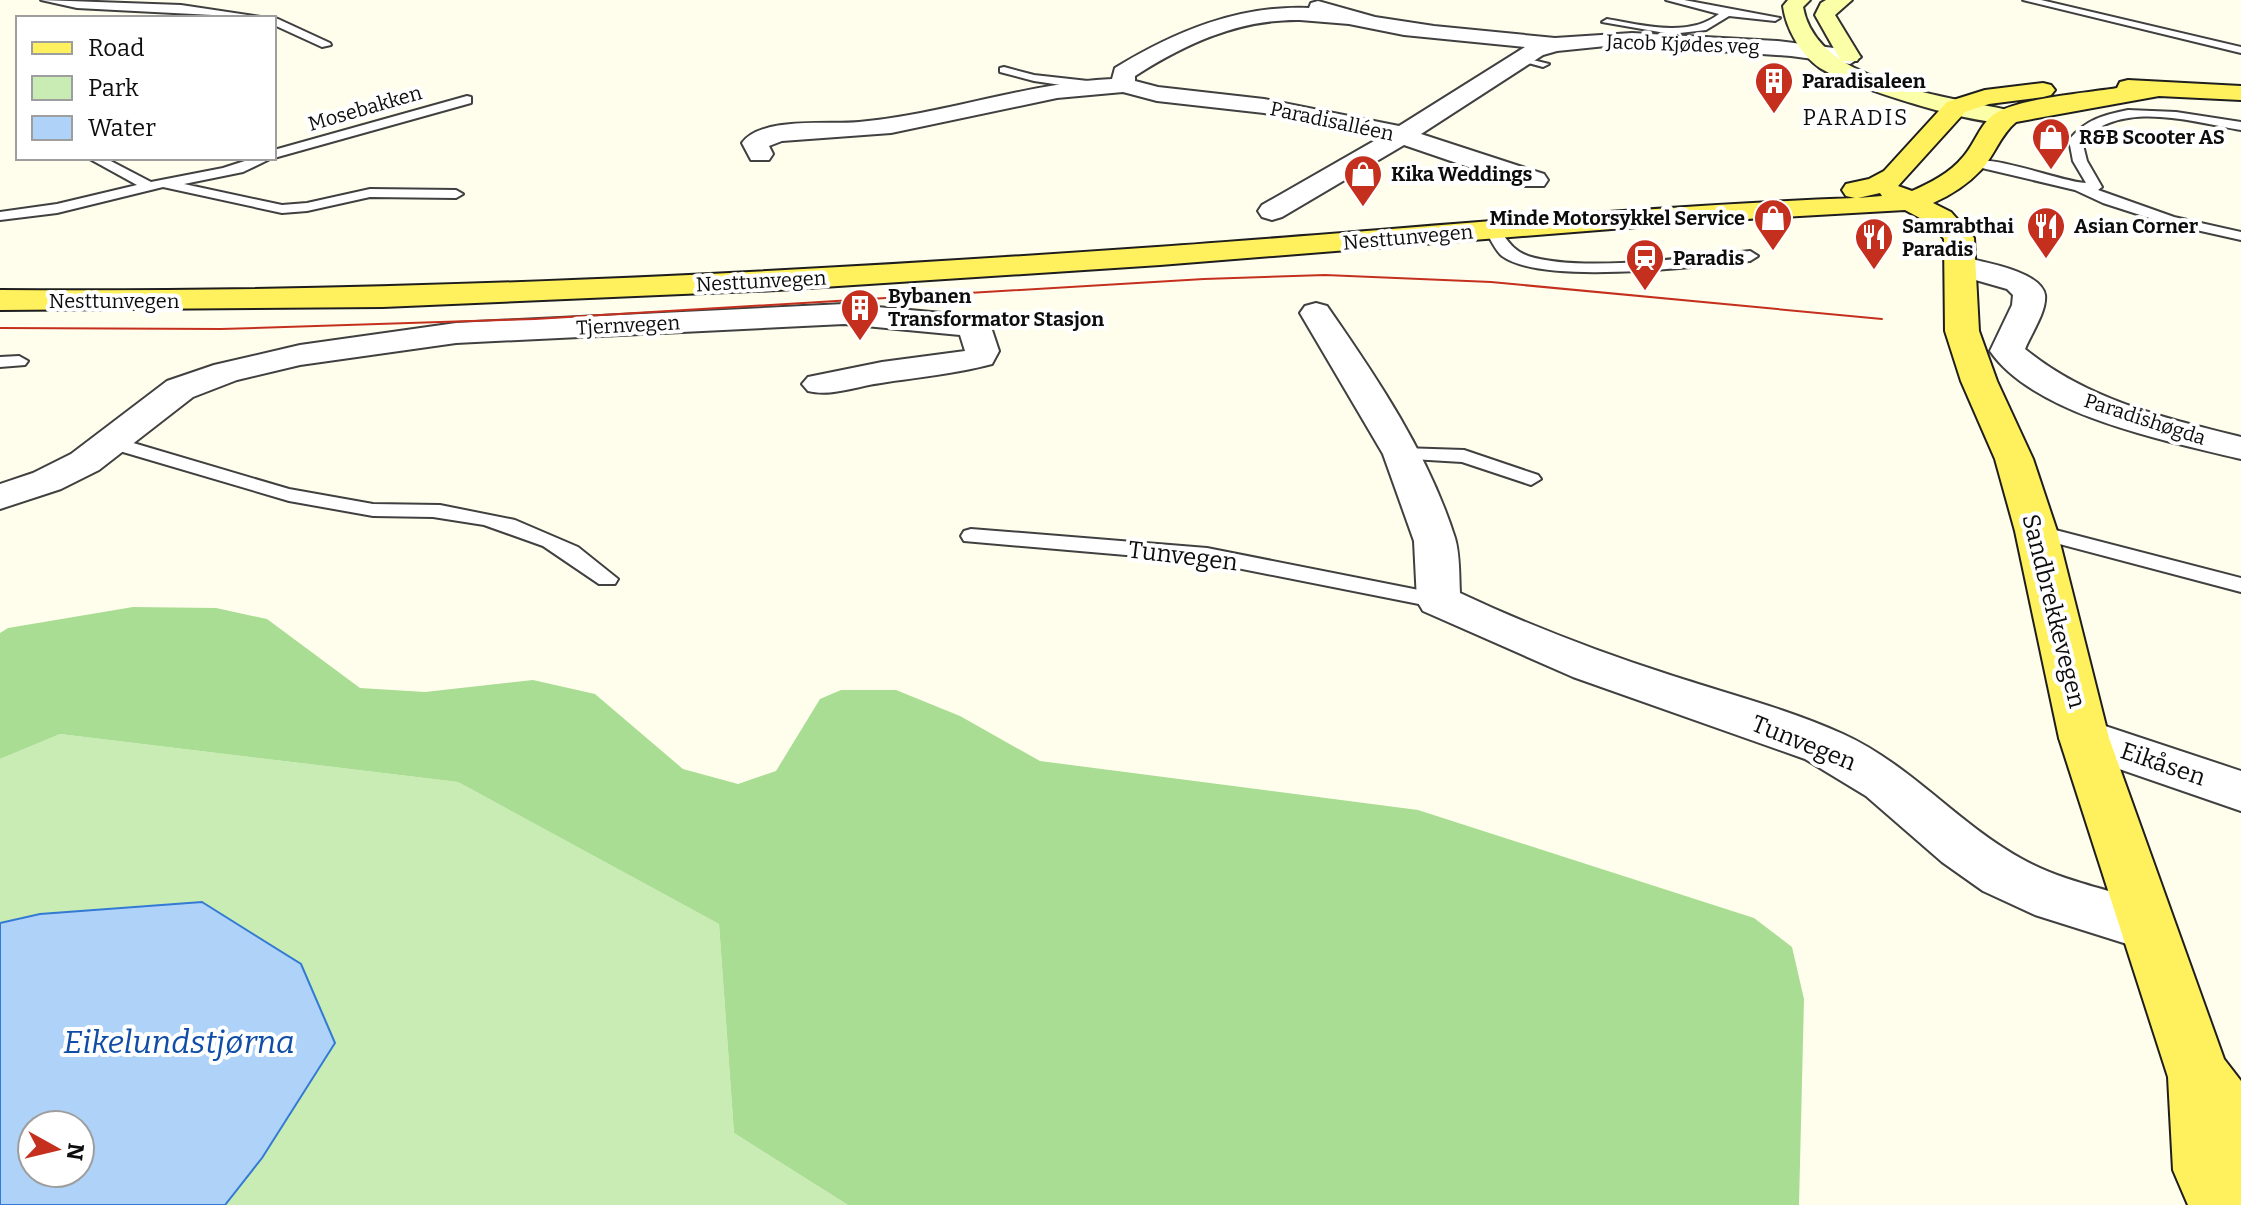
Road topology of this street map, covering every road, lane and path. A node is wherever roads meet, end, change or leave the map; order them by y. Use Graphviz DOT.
graph roads {
  1 [pos="46,0"];
  2 [pos="1671,0"];
  3 [pos="1800,0"];
  4 [pos="1842,0"];
  5 [pos="2028,0"];
  6 [pos="1313,1"];
  7 [pos="1727,13"];
  8 [pos="247,16"];
  9 [pos="1346,18"];
  10 [pos="1775,18"];
  11 [pos="276,22"];
  12 [pos="1607,22"];
  13 [pos="326,45"];
  14 [pos="2241,50"];
  15 [pos="1534,56"];
  16 [pos="1833,60"];
  17 [pos="1004,70"];
  18 [pos="1088,85"];
  19 [pos="1124,85"];
  20 [pos="2157,89"];
  21 [pos="2241,93"];
  22 [pos="467,100"];
  23 [pos="1964,107"];
  24 [pos="2007,117"];
  25 [pos="2241,126"];
  26 [pos="1389,132"];
  27 [pos="276,153"];
  28 [pos="760,154"];
  29 [pos="99,160"];
  30 [pos="260,160"];
  31 [pos="1972,164"];
  32 [pos="1534,180"];
  33 [pos="155,185"];
  34 [pos="1877,186"];
  35 [pos="2080,187"];
  36 [pos="456,194"];
  37 [pos="1914,201"];
  38 [pos="1272,211"];
  39 [pos="1712,212"];
  40 [pos="0,216"];
  41 [pos="1492,230"];
  42 [pos="2241,236"];
  43 [pos="1750,256"];
  44 [pos="1962,266"];
  45 [pos="0,300"];
  46 [pos="1316,313"];
  47 [pos="19,361"];
  48 [pos="0,362"];
  49 [pos="820,384"];
  50 [pos="113,443"];
  51 [pos="2241,448"];
  52 [pos="1402,454"];
  53 [pos="1531,479"];
  54 [pos="0,497"];
  55 [pos="2036,531"];
  56 [pos="971,536"];
  57 [pos="607,579"];
  58 [pos="2241,585"];
  59 [pos="1439,601"];
  60 [pos="2084,738"];
  61 [pos="2241,791"];
  62 [pos="2146,925"];
  63 [pos="2199,1077"];
  64 [pos="2241,1133"];
  65 [pos="2223,1205"];
  1 -- 8 [label="lane"];
  2 -- 7 [label="lane"];
  3 -- 16 [label="main road"];
  4 -- 16 [label="main road"];
  5 -- 14 [label="lane"];
  6 -- 9 [label="street, Jacob Kjødes veg"];
  7 -- 10 [label="lane"];
  7 -- 12 [label="lane"];
  9 -- 15 [label="street, Jacob Kjødes veg"];
  9 -- 19 [label="street"];
  11 -- 13 [label="lane"];
  15 -- 16 [label="street, Jacob Kjødes veg"];
  15 -- 26 [label="street"];
  16 -- 23 [label="main road"];
  16 -- 23 [label="main road"];
  17 -- 18 [label="lane, Paradisalléen"];
  18 -- 19 [label="street, Paradisalléen"];
  18 -- 28 [label="street, Paradisalléen"];
  19 -- 26 [label="street, Paradisalléen"];
  20 -- 21 [label="main road"];
  20 -- 23 [label="main road"];
  20 -- 24 [label="main road"];
  22 -- 27 [label="lane, Mosebakken"];
  23 -- 24 [label="main road"];
  23 -- 34 [label="main road, Nesttunvegen"];
  24 -- 31 [label="main road, Nesttunvegen"];
  25 -- 35 [label="lane"];
  26 -- 32 [label="street, Paradisalléen"];
  26 -- 38 [label="street"];
  29 -- 33 [label="lane"];
  30 -- 33 [label="lane"];
  31 -- 35 [label="lane"];
  31 -- 37 [label="main road, Nesttunvegen"];
  33 -- 36 [label="lane"];
  33 -- 40 [label="lane"];
  34 -- 37 [label="main road, Sandbrekkevegen"];
  34 -- 39 [label="main road, Nesttunvegen"];
  35 -- 42 [label="lane"];
  37 -- 39 [label="main road, Nesttunvegen"];
  37 -- 44 [label="main road, Sandbrekkevegen"];
  39 -- 41 [label="main road, Nesttunvegen"];
  41 -- 43 [label="lane"];
  41 -- 45 [label="main road, Nesttunvegen"];
  44 -- 51 [label="street, Paradishøgda"];
  44 -- 55 [label="main road, Sandbrekkevegen"];
  46 -- 52 [label="street"];
  47 -- 48 [label="lane"];
  49 -- 50 [label="street, Tjernvegen"];
  50 -- 54 [label="street, Tjernvegen"];
  50 -- 57 [label="lane"];
  52 -- 53 [label="lane"];
  52 -- 59 [label="street"];
  55 -- 58 [label="lane"];
  55 -- 60 [label="main road, Sandbrekkevegen"];
  56 -- 59 [label="lane, Tunvegen"];
  59 -- 62 [label="street, Tunvegen"];
  60 -- 61 [label="street, Eikåsen"];
  60 -- 62 [label="main road, Sandbrekkevegen"];
  62 -- 63 [label="main road, Sandbrekkevegen"];
  63 -- 64 [label="main road"];
  63 -- 65 [label="main road"];
}
